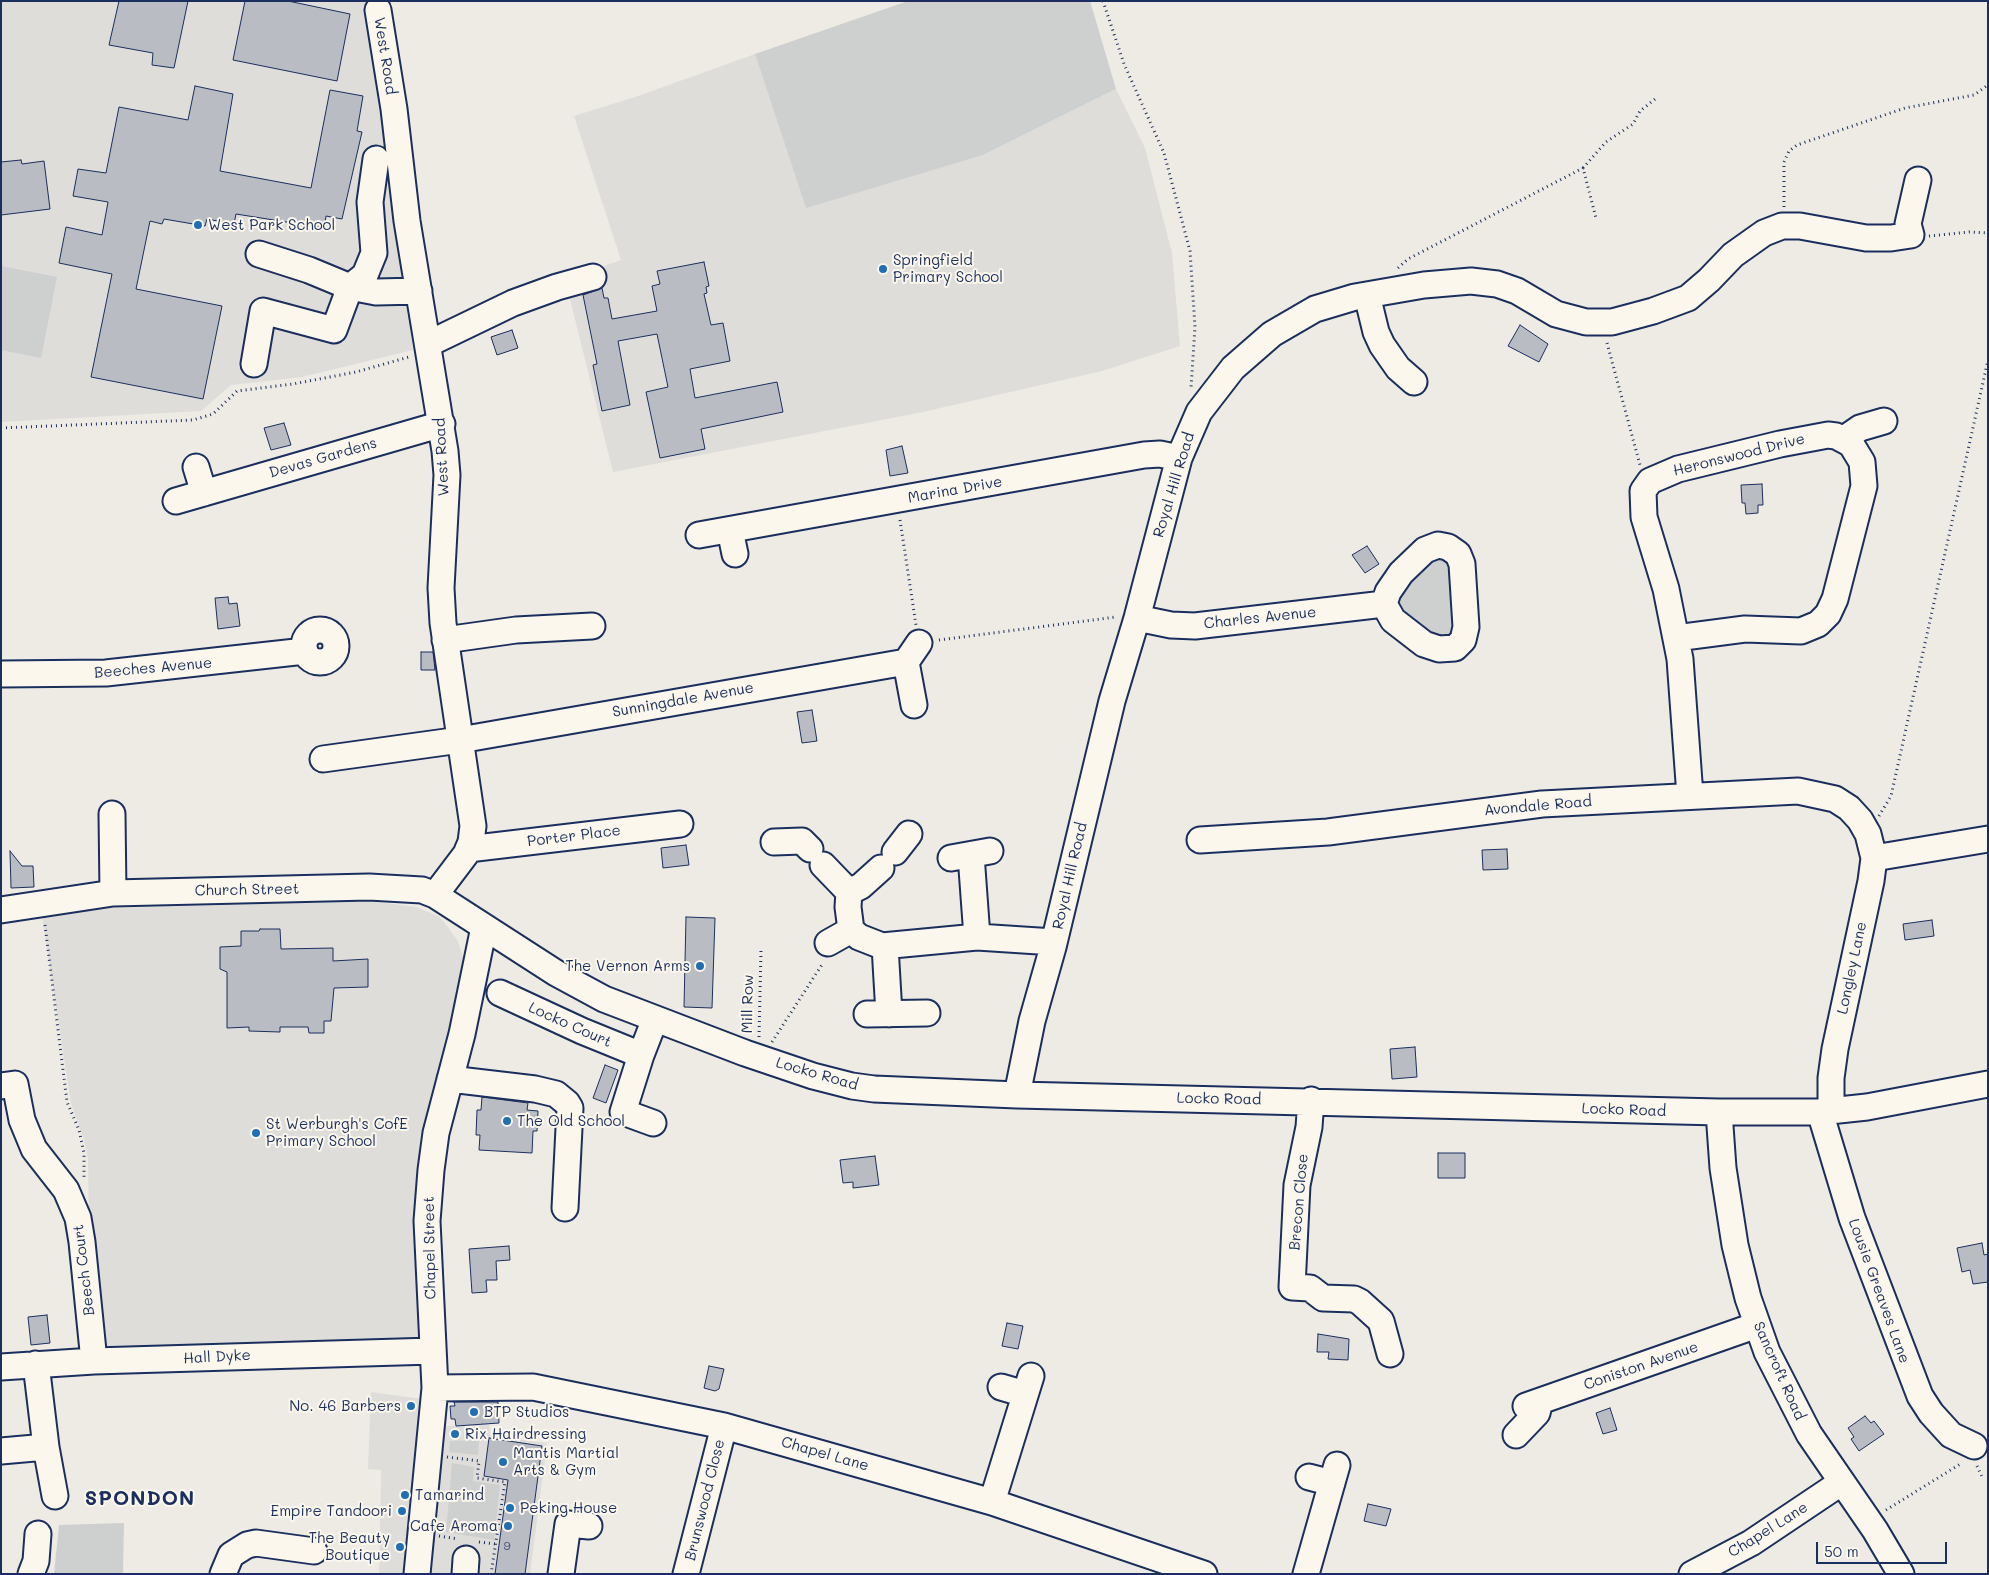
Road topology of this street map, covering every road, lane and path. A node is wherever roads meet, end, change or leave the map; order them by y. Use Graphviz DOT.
graph roads {
  1 [pos="1103,1"];
  2 [pos="378,10"];
  3 [pos="1988,85"];
  4 [pos="1655,99"];
  5 [pos="376,159"];
  6 [pos="1583,168"];
  7 [pos="1918,180"];
  8 [pos="1596,218"];
  9 [pos="1785,226"];
  10 [pos="1988,232"];
  11 [pos="1911,235"];
  12 [pos="259,254"];
  13 [pos="593,277"];
  14 [pos="350,287"];
  15 [pos="1395,290"];
  16 [pos="419,291"];
  17 [pos="1367,295"];
  18 [pos="1601,323"];
  19 [pos="429,348"];
  20 [pos="1988,360"];
  21 [pos="254,364"];
  22 [pos="1414,382"];
  23 [pos="1190,395"];
  24 [pos="1884,421"];
  25 [pos="442,424"];
  26 [pos="1,428"];
  27 [pos="1844,439"];
  28 [pos="1179,458"];
  29 [pos="196,467"];
  30 [pos="1646,486"];
  31 [pos="204,493"];
  32 [pos="897,500"];
  33 [pos="176,501"];
  34 [pos="699,536"];
  35 [pos="1384,604"];
  36 [pos="1137,618"];
  37 [pos="592,626"];
  38 [pos="1676,638"];
  39 [pos="445,640"];
  40 [pos="305,651"];
  41 [pos="912,652"];
  42 [pos="1,674"];
  43 [pos="914,706"];
  44 [pos="460,740"];
  45 [pos="323,758"];
  46 [pos="1690,796"];
  47 [pos="112,814"];
  48 [pos="680,824"];
  49 [pos="1864,826"];
  50 [pos="1988,839"];
  51 [pos="1200,840"];
  52 [pos="774,842"];
  53 [pos="468,849"];
  54 [pos="895,851"];
  55 [pos="971,855"];
  56 [pos="1874,858"];
  57 [pos="849,892"];
  58 [pos="113,893"];
  59 [pos="435,895"];
  60 [pos="43,904"];
  61 [pos="1,910"];
  62 [pos="484,927"];
  63 [pos="852,930"];
  64 [pos="977,938"];
  65 [pos="1054,942"];
  66 [pos="885,946"];
  67 [pos="761,950"];
  68 [pos="826,952"];
  69 [pos="500,992"];
  70 [pos="927,1013"];
  71 [pos="655,1019"];
  72 [pos="641,1056"];
  73 [pos="759,1058"];
  74 [pos="450,1079"];
  75 [pos="1988,1084"];
  76 [pos="1,1086"];
  77 [pos="1017,1095"];
  78 [pos="1311,1100"];
  79 [pos="1826,1111"];
  80 [pos="1719,1112"];
  81 [pos="653,1123"];
  82 [pos="84,1184"];
  83 [pos="565,1208"];
  84 [pos="1757,1325"];
  85 [pos="433,1351"];
  86 [pos="1390,1354"];
  87 [pos="94,1361"];
  88 [pos="36,1364"];
  89 [pos="1,1367"];
  90 [pos="1001,1387"];
  91 [pos="435,1388"];
  92 [pos="724,1426"];
  93 [pos="1516,1435"];
  94 [pos="1974,1446"];
  95 [pos="46,1448"];
  96 [pos="1,1452"];
  97 [pos="430,1455"];
  98 [pos="1326,1475"];
  99 [pos="1842,1482"];
  100 [pos="55,1496"];
  101 [pos="992,1502"];
  102 [pos="1869,1520"];
  103 [pos="589,1526"];
  104 [pos="38,1534"];
  105 [pos="314,1551"];
  106 [pos="31,1574"];
  107 [pos="223,1574"];
  108 [pos="417,1574"];
  109 [pos="491,1574"];
  110 [pos="561,1574"];
  111 [pos="686,1574"];
  112 [pos="1204,1574"];
  113 [pos="1306,1574"];
  114 [pos="1692,1574"];
  115 [pos="1901,1574"];
  1 -- 23 [label="path"];
  2 -- 16 [label="street, West Road"];
  3 -- 9 [label="path"];
  4 -- 6 [label="path"];
  5 -- 14 [label="street"];
  6 -- 8 [label="path"];
  6 -- 15 [label="path"];
  7 -- 11 [label="street"];
  9 -- 11 [label="street, Royal Hill Road"];
  9 -- 18 [label="street, Royal Hill Road"];
  10 -- 11 [label="path"];
  12 -- 14 [label="street"];
  13 -- 19 [label="street"];
  14 -- 16 [label="street"];
  14 -- 21 [label="street"];
  15 -- 17 [label="street, Royal Hill Road"];
  15 -- 18 [label="street, Royal Hill Road"];
  16 -- 19 [label="street, West Road"];
  17 -- 22 [label="street"];
  17 -- 28 [label="street, Royal Hill Road"];
  18 -- 30 [label="path"];
  19 -- 25 [label="street, West Road"];
  19 -- 26 [label="path"];
  20 -- 49 [label="path"];
  24 -- 27 [label="street"];
  25 -- 31 [label="street, Devas Gardens"];
  25 -- 39 [label="street, West Road"];
  27 -- 30 [label="street, Heronswood Drive"];
  27 -- 38 [label="street"];
  28 -- 32 [label="street, Marina Drive"];
  28 -- 36 [label="street, Royal Hill Road"];
  29 -- 31 [label="street"];
  30 -- 38 [label="street"];
  31 -- 33 [label="street, Devas Gardens"];
  32 -- 34 [label="street, Marina Drive"];
  32 -- 41 [label="path"];
  35 -- 36 [label="street, Charles Avenue"];
  36 -- 41 [label="path"];
  36 -- 65 [label="street, Royal Hill Road"];
  37 -- 39 [label="street"];
  38 -- 46 [label="street"];
  39 -- 44 [label="street, West Road"];
  40 -- 42 [label="street, Beeches Avenue"];
  41 -- 43 [label="street"];
  41 -- 44 [label="street, Sunningdale Avenue"];
  44 -- 45 [label="street, Sunningdale Avenue"];
  44 -- 53 [label="street, West Road"];
  46 -- 49 [label="street, Avondale Road"];
  46 -- 51 [label="street, Avondale Road"];
  47 -- 58 [label="street"];
  48 -- 53 [label="street, Porter Place"];
  49 -- 56 [label="street, Longley Lane"];
  50 -- 56 [label="street"];
  52 -- 57 [label="street"];
  53 -- 59 [label="street, West Road"];
  54 -- 57 [label="street"];
  55 -- 64 [label="street"];
  56 -- 79 [label="street, Longley Lane"];
  57 -- 63 [label="street"];
  58 -- 59 [label="street, Church Street"];
  58 -- 60 [label="street, Church Street"];
  59 -- 62 [label="street, Church Street"];
  60 -- 61 [label="street, Church Street"];
  60 -- 82 [label="path"];
  62 -- 71 [label="street, Locko Road"];
  62 -- 74 [label="street, Chapel Street"];
  63 -- 66 [label="street"];
  63 -- 68 [label="street"];
  64 -- 65 [label="street"];
  64 -- 66 [label="street"];
  65 -- 77 [label="street, Royal Hill Road"];
  66 -- 70 [label="street"];
  67 -- 73 [label="path, Mill Row"];
  68 -- 73 [label="path"];
  69 -- 72 [label="street, Locko Court"];
  71 -- 72 [label="street"];
  71 -- 73 [label="street, Locko Road"];
  72 -- 81 [label="street"];
  73 -- 77 [label="street, Locko Road"];
  74 -- 83 [label="street"];
  74 -- 85 [label="street, Chapel Street"];
  75 -- 79 [label="street, Locko Road"];
  76 -- 87 [label="street, Beech Court"];
  77 -- 78 [label="street, Locko Road"];
  78 -- 80 [label="street, Locko Road"];
  78 -- 86 [label="street, Brecon Close"];
  79 -- 80 [label="street, Locko Road"];
  79 -- 94 [label="street, Lousie Greaves Lane"];
  80 -- 84 [label="street, Sancroft Road"];
  84 -- 93 [label="street, Coniston Avenue"];
  84 -- 99 [label="street, Sancroft Road"];
  85 -- 87 [label="street, Hall Dyke"];
  85 -- 91 [label="street, Chapel Street"];
  87 -- 88 [label="street, Hall Dyke"];
  88 -- 89 [label="street, Hall Dyke"];
  88 -- 95 [label="street"];
  90 -- 101 [label="street"];
  91 -- 92 [label="street, Chapel Lane"];
  91 -- 97 [label="street, Chapel Street"];
  92 -- 101 [label="street, Chapel Lane"];
  92 -- 111 [label="street, Brunswood Close"];
  94 -- 102 [label="path"];
  95 -- 96 [label="street"];
  95 -- 100 [label="street"];
  97 -- 108 [label="street, Chapel Street"];
  97 -- 109 [label="path"];
  98 -- 113 [label="street"];
  99 -- 102 [label="street, Sancroft Road"];
  99 -- 114 [label="street, Chapel Lane"];
  101 -- 112 [label="street, Chapel Lane"];
  102 -- 115 [label="street, Sancroft Road"];
  103 -- 110 [label="street"];
  104 -- 106 [label="street"];
  105 -- 107 [label="street"];
}
